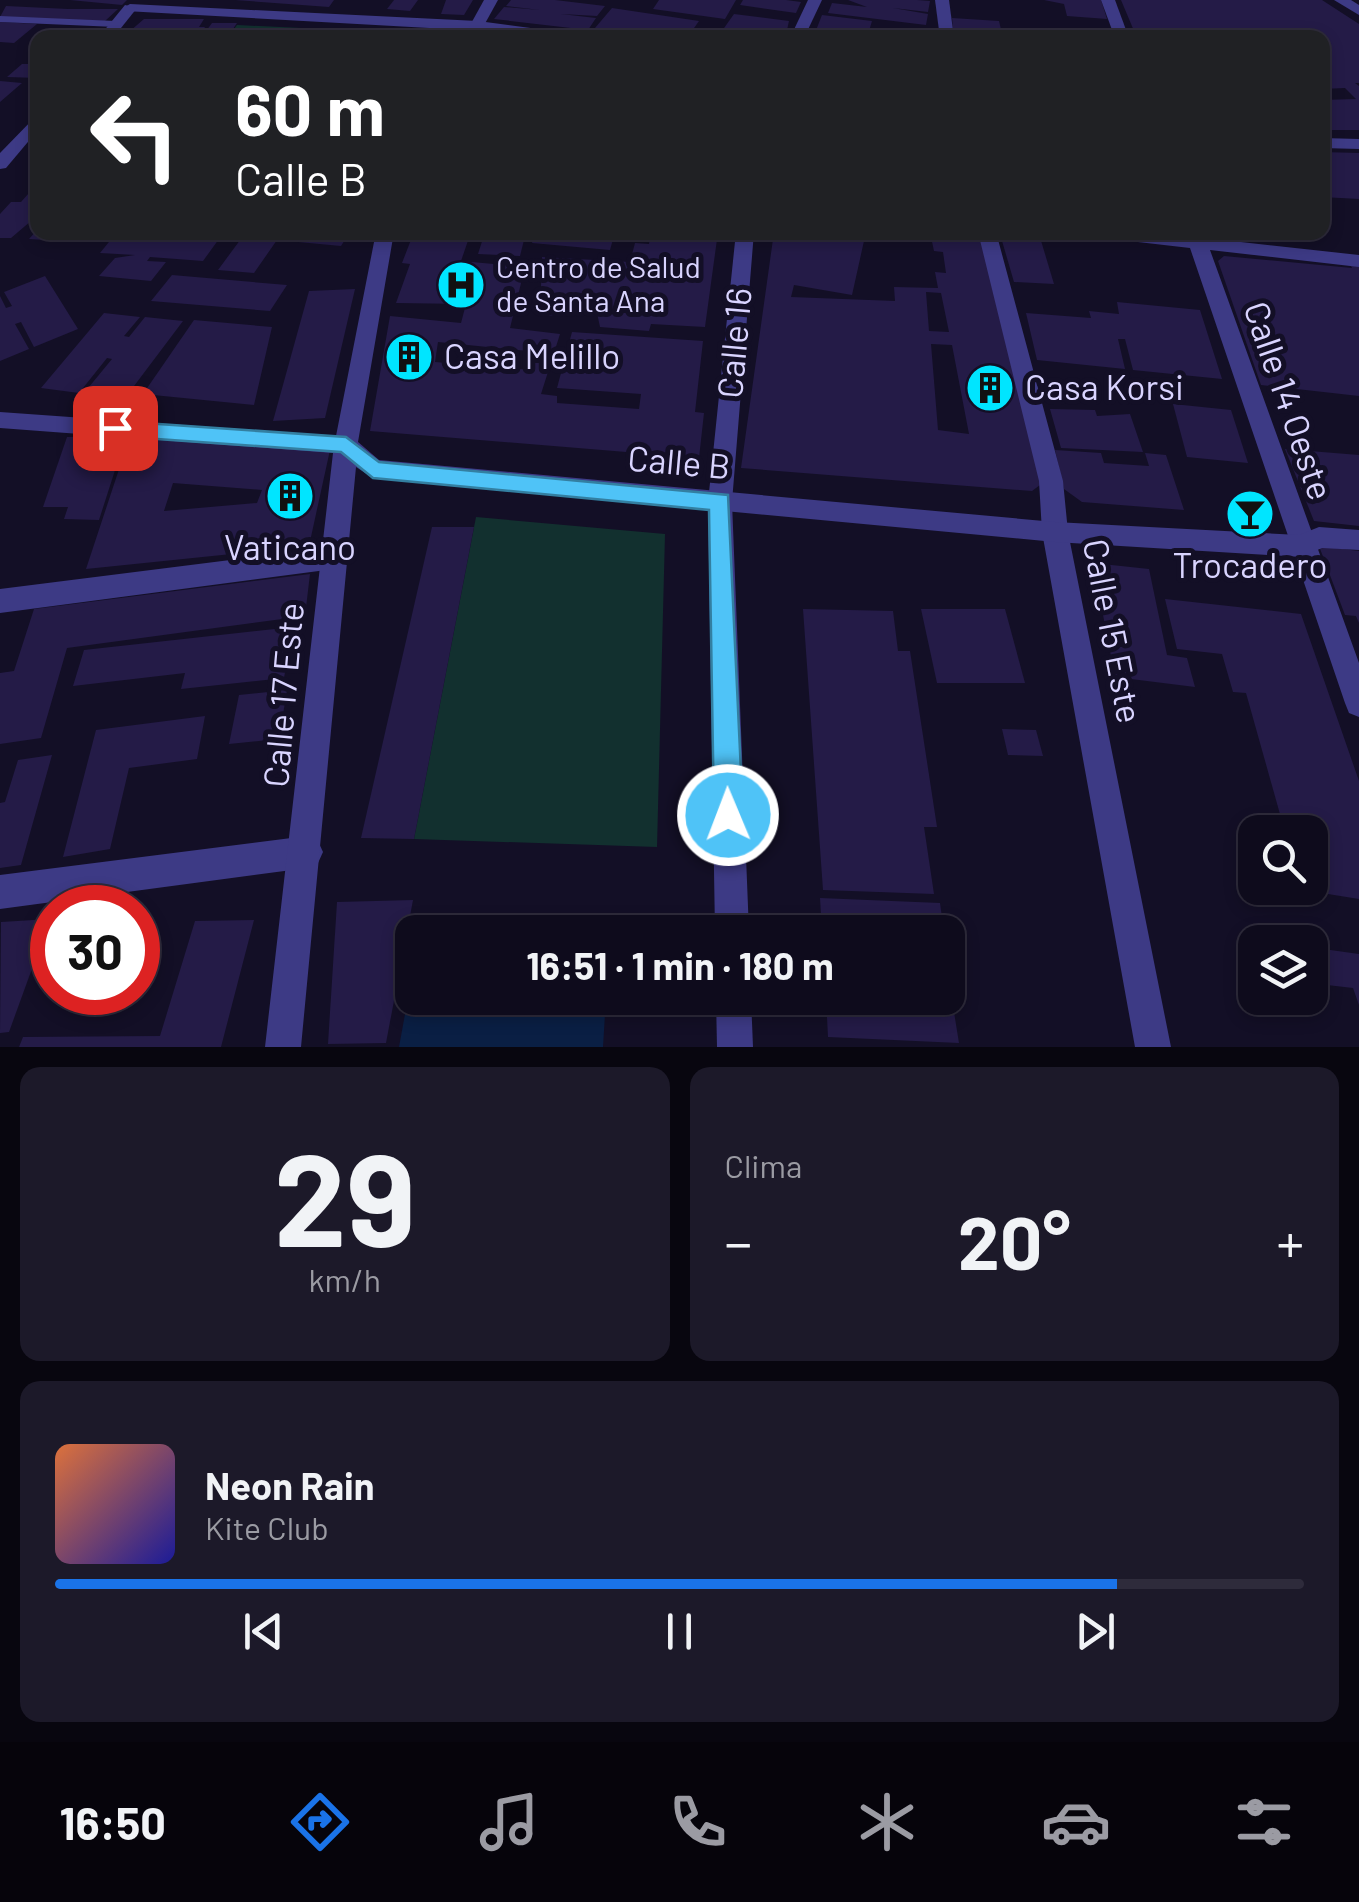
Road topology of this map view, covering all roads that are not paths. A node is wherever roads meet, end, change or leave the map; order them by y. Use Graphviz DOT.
graph roads {
  1 [pos="491,0"];
  2 [pos="815,0"];
  3 [pos="942,0"];
  4 [pos="1108,0"];
  5 [pos="1341,0"];
  6 [pos="133,4"];
  7 [pos="1359,11"];
  8 [pos="0,19"];
  9 [pos="116,24"];
  10 [pos="111,30"];
  11 [pos="461,30"];
  12 [pos="475,30"];
  13 [pos="801,30"];
  14 [pos="946,30"];
  15 [pos="1119,30"];
  16 [pos="30,139"];
  17 [pos="1330,143"];
  18 [pos="1359,144"];
  19 [pos="0,164"];
  20 [pos="384,240"];
  21 [pos="744,240"];
  22 [pos="989,240"];
  23 [pos="1197,240"];
  24 [pos="1210,240"];
  25 [pos="1359,261"];
  26 [pos="0,420"];
  27 [pos="346,444"];
  28 [pos="720,502"];
  29 [pos="1056,532"];
  30 [pos="1359,540"];
  31 [pos="1301,546"];
  32 [pos="334,558"];
  33 [pos="0,601"];
  34 [pos="1359,704"];
  35 [pos="307,852"];
  36 [pos="0,892"];
  37 [pos="732,915"];
  38 [pos="734,1015"];
  39 [pos="283,1047"];
  40 [pos="735,1047"];
  41 [pos="1153,1047"];
  1 -- 12 [label="street"];
  2 -- 13 [label="street"];
  3 -- 14 [label="street"];
  4 -- 15 [label="street"];
  5 -- 7 [label="street"];
  6 -- 9 [label="street"];
  6 -- 11 [label="street"];
  8 -- 9 [label="lane"];
  9 -- 10 [label="street"];
  16 -- 19 [label="street"];
  17 -- 18 [label="street"];
  20 -- 27 [label="street, Calle 17 Este"];
  21 -- 28 [label="street, Calle 16"];
  22 -- 29 [label="street, Calle 15 Este"];
  23 -- 31 [label="street, Calle 14 Oeste"];
  24 -- 25 [label="street"];
  26 -- 27 [label="street"];
  27 -- 28 [label="street, Calle B"];
  27 -- 32 [label="street, Calle 17 Este"];
  28 -- 29 [label="street, Calle B"];
  28 -- 37 [label="street, Calle 16"];
  29 -- 31 [label="street, Calle B"];
  29 -- 41 [label="street, Calle 15 Este"];
  30 -- 31 [label="street, Calle B"];
  31 -- 34 [label="street, Calle 14 Oeste"];
  32 -- 33 [label="street"];
  32 -- 35 [label="street, Calle 17 Este"];
  35 -- 36 [label="street"];
  35 -- 39 [label="street, Calle 17 Este"];
  38 -- 40 [label="street"];
}
